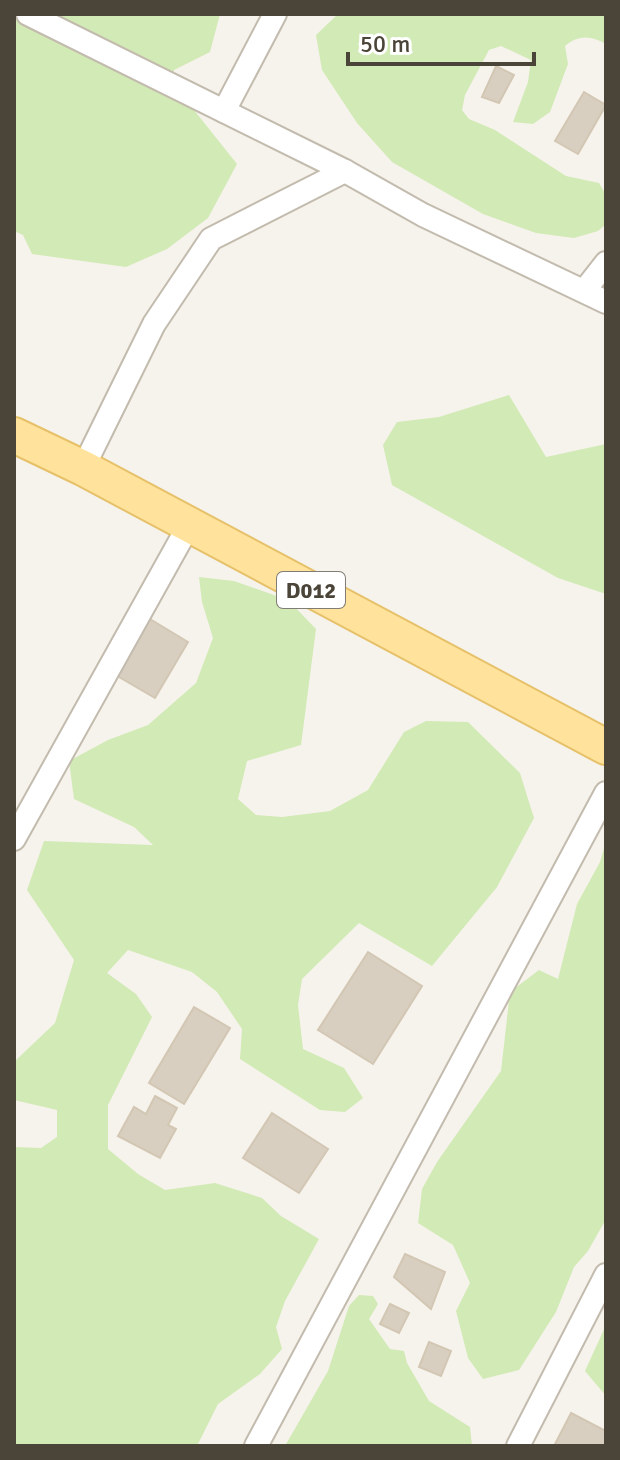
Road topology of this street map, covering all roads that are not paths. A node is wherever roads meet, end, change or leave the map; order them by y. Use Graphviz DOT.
graph roads {
  1 [pos="28,14"];
  2 [pos="275,14"];
  3 [pos="224,111"];
  4 [pos="345,171"];
  5 [pos="606,263"];
  6 [pos="584,291"];
  7 [pos="606,302"];
  8 [pos="14,435"];
  9 [pos="83,468"];
  10 [pos="189,525"];
  11 [pos="606,747"];
  12 [pos="606,793"];
  13 [pos="14,839"];
  14 [pos="606,1275"];
  15 [pos="256,1446"];
  16 [pos="518,1446"];
  1 -- 3 [label="street"];
  2 -- 3 [label="street"];
  3 -- 4 [label="street"];
  4 -- 6 [label="street"];
  4 -- 9 [label="street"];
  5 -- 6 [label="street"];
  6 -- 7 [label="street"];
  8 -- 9 [label="main road, D012"];
  9 -- 10 [label="main road, D012"];
  10 -- 11 [label="main road, D012"];
  10 -- 13 [label="street"];
  12 -- 15 [label="street"];
  14 -- 16 [label="street"];
}
